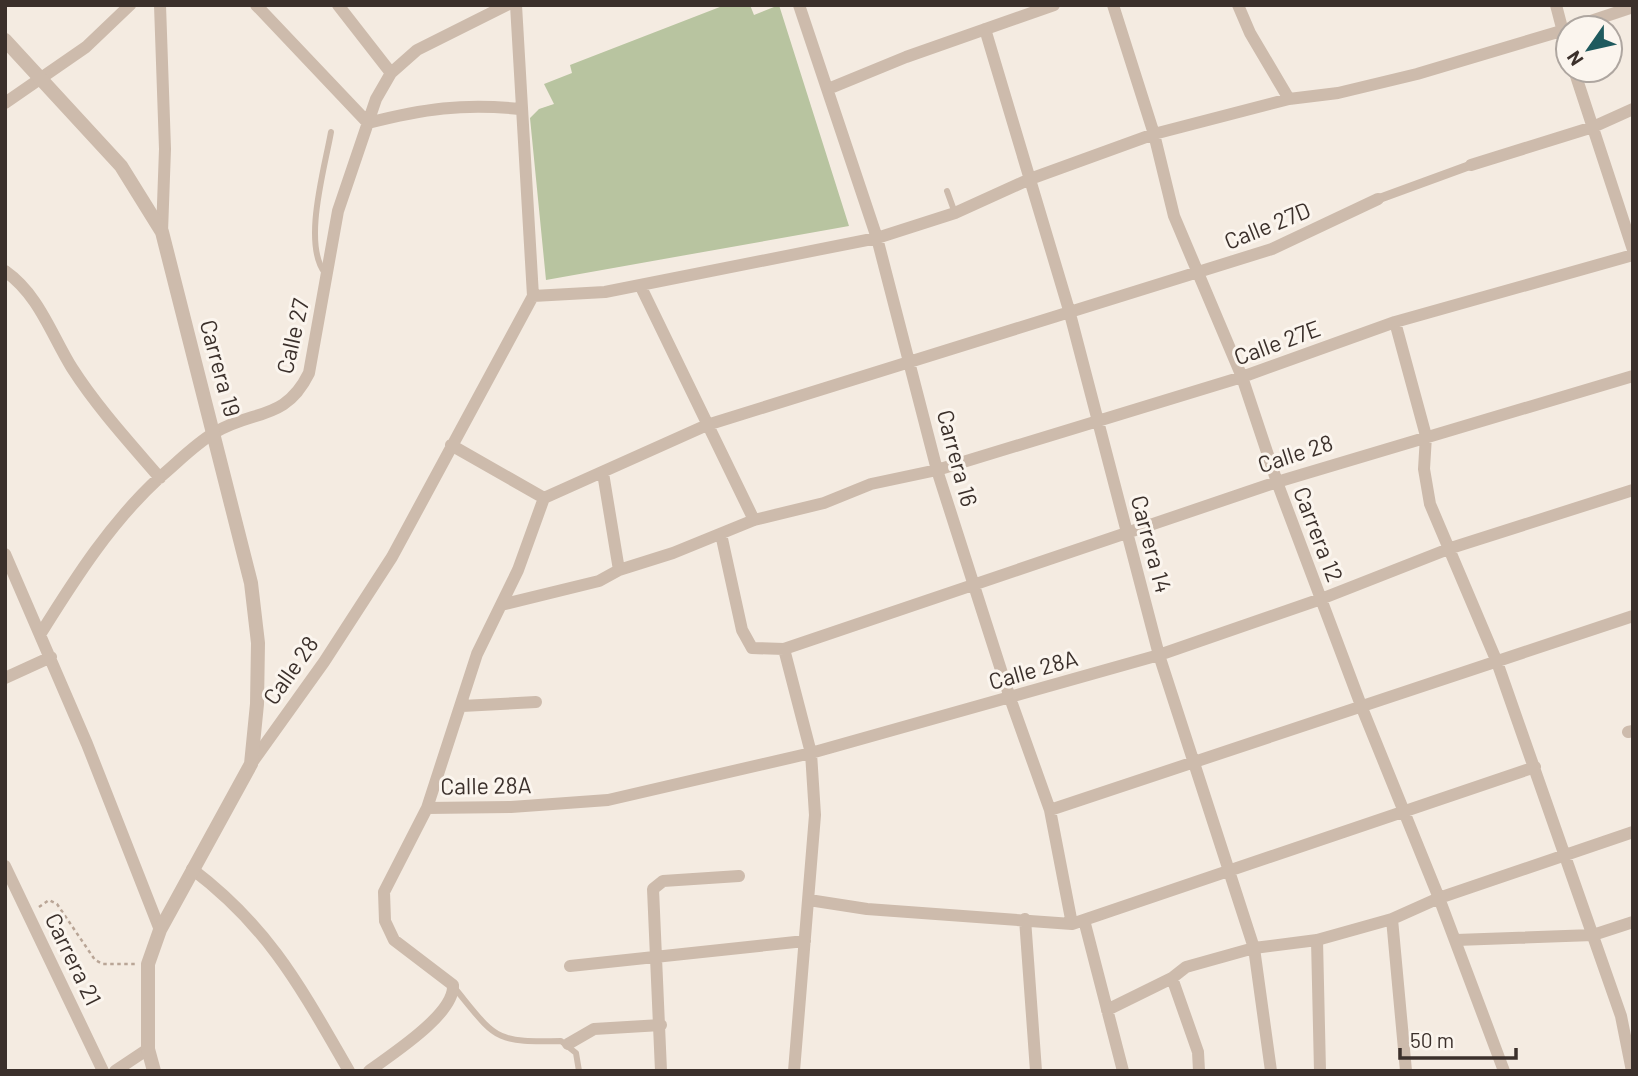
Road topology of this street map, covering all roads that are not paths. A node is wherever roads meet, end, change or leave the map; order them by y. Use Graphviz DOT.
graph roads {
  1 [pos="130,5"];
  2 [pos="160,5"];
  3 [pos="256,5"];
  4 [pos="338,5"];
  5 [pos="507,5"];
  6 [pos="516,5"];
  7 [pos="799,5"];
  8 [pos="1054,5"];
  9 [pos="1113,5"];
  10 [pos="1238,5"];
  11 [pos="1633,7"];
  12 [pos="1612,14"];
  13 [pos="985,29"];
  14 [pos="1554,33"];
  15 [pos="5,40"];
  16 [pos="391,73"];
  17 [pos="41,79"];
  18 [pos="1579,84"];
  19 [pos="828,89"];
  20 [pos="1289,99"];
  21 [pos="5,103"];
  22 [pos="520,109"];
  23 [pos="1633,109"];
  24 [pos="368,123"];
  25 [pos="1593,127"];
  26 [pos="331,132"];
  27 [pos="1154,134"];
  28 [pos="1471,165"];
  29 [pos="1030,179"];
  30 [pos="947,191"];
  31 [pos="1378,200"];
  32 [pos="955,213"];
  33 [pos="162,232"];
  34 [pos="877,237"];
  35 [pos="1633,253"];
  36 [pos="5,271"];
  37 [pos="1196,274"];
  38 [pos="327,275"];
  39 [pos="640,285"];
  40 [pos="533,296"];
  41 [pos="1069,310"];
  42 [pos="1395,322"];
  43 [pos="911,363"];
  44 [pos="1633,376"];
  45 [pos="1242,377"];
  46 [pos="1095,420"];
  47 [pos="707,425"];
  48 [pos="215,432"];
  49 [pos="1426,436"];
  50 [pos="451,445"];
  51 [pos="937,470"];
  52 [pos="603,473"];
  53 [pos="160,478"];
  54 [pos="1277,482"];
  55 [pos="1633,491"];
  56 [pos="544,498"];
  57 [pos="754,520"];
  58 [pos="1129,533"];
  59 [pos="720,534"];
  60 [pos="1451,548"];
  61 [pos="5,554"];
  62 [pos="619,570"];
  63 [pos="973,583"];
  64 [pos="1321,599"];
  65 [pos="501,605"];
  66 [pos="1633,616"];
  67 [pos="41,633"];
  68 [pos="784,649"];
  69 [pos="1159,654"];
  70 [pos="51,657"];
  71 [pos="1497,662"];
  72 [pos="5,678"];
  73 [pos="1010,698"];
  74 [pos="536,702"];
  75 [pos="462,706"];
  76 [pos="1362,708"];
  77 [pos="811,753"];
  78 [pos="251,764"];
  79 [pos="1195,764"];
  80 [pos="1535,767"];
  81 [pos="427,808"];
  82 [pos="1050,810"];
  83 [pos="1404,812"];
  84 [pos="1633,832"];
  85 [pos="1565,855"];
  86 [pos="5,866"];
  87 [pos="192,869"];
  88 [pos="1229,871"];
  89 [pos="739,876"];
  90 [pos="1439,898"];
  91 [pos="809,900"];
  92 [pos="1025,919"];
  93 [pos="1392,919"];
  94 [pos="1078,922"];
  95 [pos="1633,922"];
  96 [pos="160,930"];
  97 [pos="1593,935"];
  98 [pos="1317,940"];
  99 [pos="1456,940"];
  100 [pos="805,942"];
  101 [pos="1254,948"];
  102 [pos="657,956"];
  103 [pos="570,966"];
  104 [pos="1172,978"];
  105 [pos="453,985"];
  106 [pos="1107,1010"];
  107 [pos="1627,1015"];
  108 [pos="661,1025"];
  109 [pos="569,1044"];
  110 [pos="148,1049"];
  111 [pos="103,1071"];
  112 [pos="115,1071"];
  113 [pos="154,1071"];
  114 [pos="349,1071"];
  115 [pos="369,1071"];
  116 [pos="579,1071"];
  117 [pos="661,1071"];
  118 [pos="794,1071"];
  119 [pos="1036,1071"];
  120 [pos="1123,1071"];
  121 [pos="1199,1071"];
  122 [pos="1271,1071"];
  123 [pos="1320,1071"];
  124 [pos="1406,1071"];
  125 [pos="1504,1071"];
  126 [pos="1632,1071"];
  1 -- 17 [label="street"];
  2 -- 33 [label="street"];
  3 -- 24 [label="street"];
  4 -- 16 [label="street"];
  5 -- 16 [label="street, Calle 27"];
  6 -- 22 [label="street"];
  7 -- 19 [label="street, Carrera 16"];
  8 -- 13 [label="street"];
  9 -- 27 [label="street, Carrera 12"];
  10 -- 20 [label="street"];
  11 -- 12 [label="street"];
  13 -- 19 [label="street"];
  13 -- 29 [label="street, Carrera 14"];
  14 -- 20 [label="street"];
  15 -- 17 [label="street, Carrera 19"];
  16 -- 24 [label="street, Calle 27"];
  17 -- 21 [label="street"];
  17 -- 33 [label="street, Carrera 19"];
  18 -- 25 [label="street"];
  19 -- 34 [label="street, Carrera 16"];
  20 -- 27 [label="street"];
  22 -- 24 [label="street"];
  22 -- 40 [label="street"];
  23 -- 25 [label="street, Calle 27D"];
  24 -- 38 [label="street, Calle 27"];
  25 -- 28 [label="street, Calle 27D"];
  25 -- 35 [label="street"];
  26 -- 38 [label="lane"];
  27 -- 29 [label="street"];
  27 -- 37 [label="street, Carrera 12"];
  28 -- 31 [label="street, Calle 27D"];
  29 -- 32 [label="street"];
  29 -- 41 [label="street, Carrera 14"];
  30 -- 32 [label="lane"];
  31 -- 37 [label="street, Calle 27D"];
  32 -- 34 [label="street"];
  33 -- 48 [label="street, Carrera 19"];
  34 -- 39 [label="street"];
  34 -- 43 [label="street, Carrera 16"];
  35 -- 42 [label="street, Calle 27E"];
  36 -- 53 [label="street"];
  37 -- 41 [label="street, Calle 27D"];
  37 -- 45 [label="street, Carrera 12"];
  38 -- 48 [label="street, Calle 27"];
  39 -- 40 [label="street"];
  39 -- 47 [label="street"];
  40 -- 50 [label="street, Calle 28"];
  41 -- 43 [label="street, Calle 27D"];
  41 -- 46 [label="street, Carrera 14"];
  42 -- 45 [label="street, Calle 27E"];
  42 -- 49 [label="street"];
  43 -- 47 [label="street, Calle 27D"];
  43 -- 51 [label="street, Carrera 16"];
  44 -- 49 [label="street, Calle 28"];
  45 -- 46 [label="street, Calle 27E"];
  45 -- 54 [label="street, Carrera 12"];
  46 -- 51 [label="street, Calle 27E"];
  46 -- 58 [label="street, Carrera 14"];
  47 -- 52 [label="street, Calle 27D"];
  47 -- 57 [label="street"];
  48 -- 53 [label="street, Calle 27"];
  48 -- 78 [label="street, Carrera 19"];
  49 -- 54 [label="street, Calle 28"];
  49 -- 60 [label="street"];
  50 -- 56 [label="street"];
  50 -- 78 [label="street, Calle 28"];
  51 -- 57 [label="street"];
  51 -- 63 [label="street, Carrera 16"];
  52 -- 56 [label="street, Calle 27D"];
  52 -- 62 [label="street"];
  53 -- 67 [label="street, Calle 27"];
  54 -- 58 [label="street, Calle 28"];
  54 -- 64 [label="street, Carrera 12"];
  55 -- 60 [label="street, Calle 28A"];
  56 -- 65 [label="street"];
  57 -- 59 [label="street"];
  58 -- 63 [label="street, Calle 28"];
  58 -- 69 [label="street, Carrera 14"];
  59 -- 62 [label="street"];
  59 -- 68 [label="street"];
  60 -- 64 [label="street, Calle 28A"];
  60 -- 71 [label="street"];
  61 -- 67 [label="street"];
  62 -- 65 [label="street"];
  63 -- 68 [label="street"];
  63 -- 73 [label="street, Carrera 16"];
  64 -- 69 [label="street, Calle 28A"];
  64 -- 76 [label="street, Carrera 12"];
  65 -- 75 [label="street"];
  66 -- 71 [label="street"];
  67 -- 70 [label="street"];
  68 -- 77 [label="street"];
  69 -- 73 [label="street, Calle 28A"];
  69 -- 79 [label="street, Carrera 14"];
  70 -- 72 [label="street"];
  70 -- 96 [label="street"];
  71 -- 76 [label="street"];
  71 -- 80 [label="street"];
  73 -- 77 [label="street, Calle 28A"];
  73 -- 82 [label="street, Carrera 16"];
  74 -- 75 [label="street"];
  75 -- 81 [label="street"];
  76 -- 79 [label="street"];
  76 -- 83 [label="street, Carrera 12"];
  77 -- 81 [label="street, Calle 28A"];
  77 -- 91 [label="street"];
  78 -- 87 [label="street, Calle 28"];
  79 -- 82 [label="street"];
  79 -- 88 [label="street, Carrera 14"];
  80 -- 83 [label="street"];
  80 -- 85 [label="street"];
  81 -- 105 [label="street"];
  82 -- 94 [label="street, Carrera 16"];
  83 -- 88 [label="street"];
  83 -- 90 [label="street, Carrera 12"];
  84 -- 85 [label="street"];
  85 -- 90 [label="street"];
  85 -- 97 [label="street"];
  86 -- 111 [label="street, Carrera 21"];
  87 -- 96 [label="street, Calle 28"];
  87 -- 114 [label="street"];
  88 -- 94 [label="street"];
  88 -- 101 [label="street, Carrera 14"];
  89 -- 102 [label="street"];
  90 -- 93 [label="street"];
  90 -- 99 [label="street, Carrera 12"];
  91 -- 92 [label="street"];
  91 -- 100 [label="street"];
  92 -- 94 [label="street"];
  92 -- 119 [label="street"];
  93 -- 98 [label="street"];
  93 -- 124 [label="street"];
  94 -- 106 [label="street, Carrera 16"];
  95 -- 97 [label="street"];
  96 -- 110 [label="street, Calle 28"];
  97 -- 99 [label="street"];
  97 -- 107 [label="street"];
  98 -- 101 [label="street"];
  98 -- 123 [label="street"];
  99 -- 125 [label="street, Carrera 12"];
  100 -- 102 [label="street"];
  100 -- 118 [label="street"];
  101 -- 104 [label="street"];
  101 -- 122 [label="street, Carrera 14"];
  102 -- 103 [label="street"];
  102 -- 108 [label="street"];
  104 -- 106 [label="street"];
  104 -- 121 [label="street"];
  105 -- 109 [label="lane"];
  105 -- 115 [label="street"];
  106 -- 120 [label="street, Carrera 16"];
  107 -- 126 [label="street"];
  108 -- 109 [label="street"];
  108 -- 117 [label="street"];
  109 -- 116 [label="lane"];
  110 -- 112 [label="street"];
  110 -- 113 [label="street"];
}
